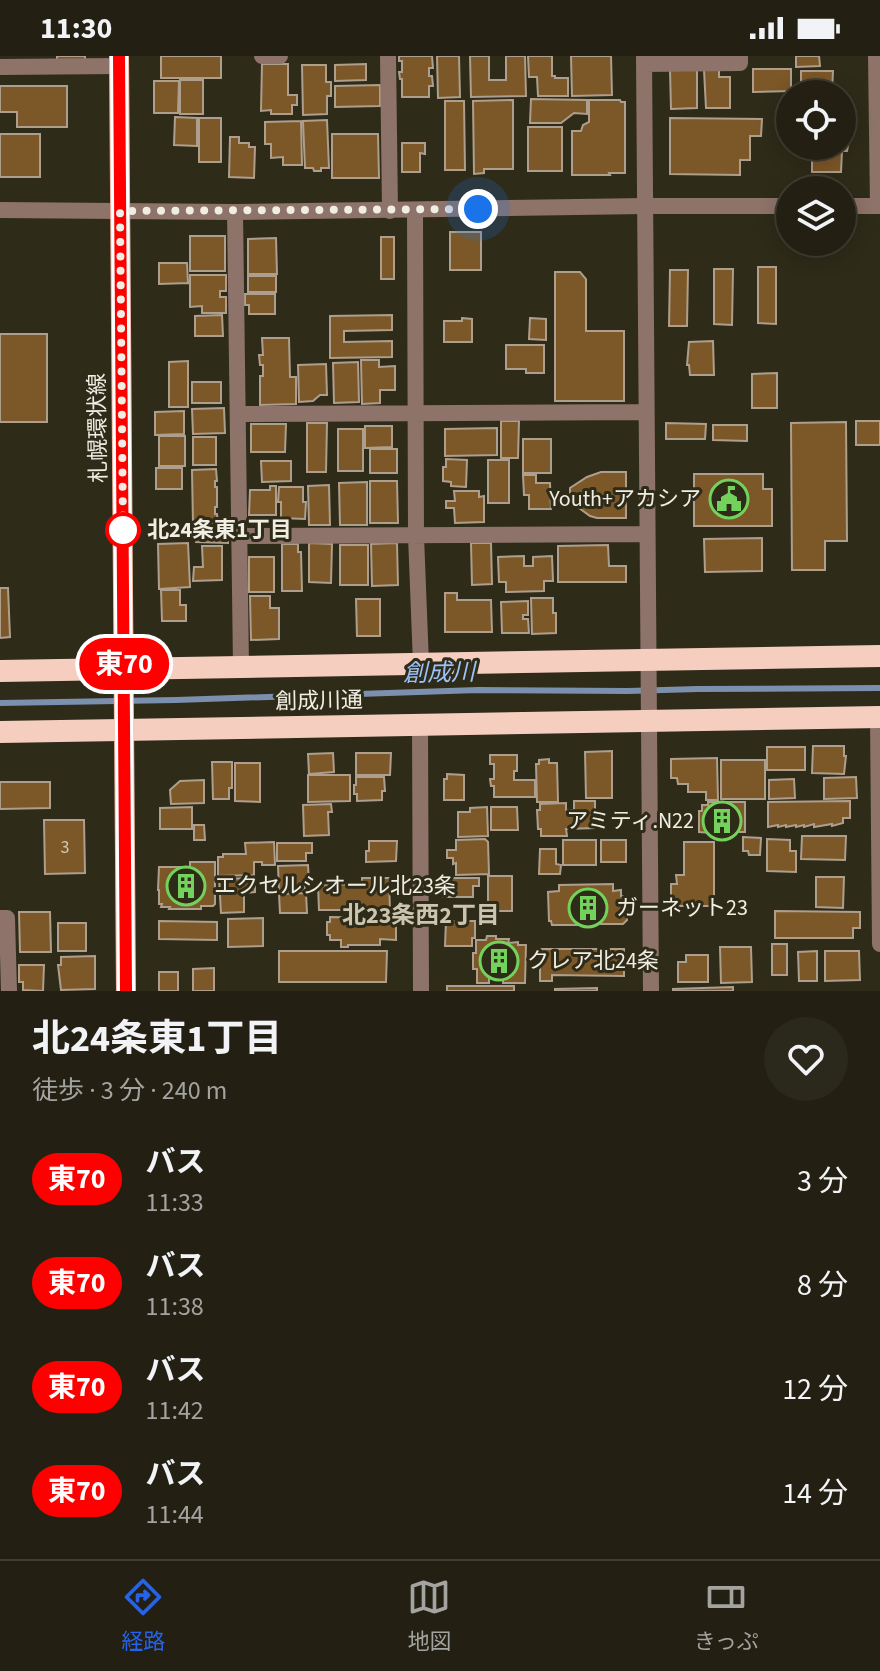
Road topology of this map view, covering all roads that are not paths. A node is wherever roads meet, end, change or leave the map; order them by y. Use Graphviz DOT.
graph roads {
  1 [pos="262,56"];
  2 [pos="280,56"];
  3 [pos="388,56"];
  4 [pos="740,56"];
  5 [pos="876,56"];
  6 [pos="644,60"];
  7 [pos="119,61"];
  8 [pos="0,67"];
  9 [pos="645,206"];
  10 [pos="776,206"];
  11 [pos="856,206"];
  12 [pos="879,206"];
  13 [pos="0,210"];
  14 [pos="415,210"];
  15 [pos="120,211"];
  16 [pos="390,211"];
  17 [pos="235,212"];
  18 [pos="646,412"];
  19 [pos="238,414"];
  20 [pos="416,414"];
  21 [pos="647,534"];
  22 [pos="240,536"];
  23 [pos="416,536"];
  24 [pos="880,656"];
  25 [pos="421,664"];
  26 [pos="241,667"];
  27 [pos="648,668"];
  28 [pos="0,671"];
  29 [pos="124,677"];
  30 [pos="648,713"];
  31 [pos="879,717"];
  32 [pos="124,725"];
  33 [pos="420,725"];
  34 [pos="0,732"];
  35 [pos="0,918"];
  36 [pos="880,944"];
  37 [pos="9,991"];
  38 [pos="126,991"];
  39 [pos="421,991"];
  40 [pos="651,991"];
  1 -- 2 [label="street"];
  3 -- 16 [label="street"];
  4 -- 6 [label="street"];
  5 -- 12 [label="street"];
  6 -- 9 [label="street"];
  7 -- 8 [label="street"];
  7 -- 15 [label="main road, 札幌環状線"];
  9 -- 10 [label="street"];
  9 -- 14 [label="street"];
  9 -- 18 [label="street"];
  11 -- 12 [label="street"];
  13 -- 15 [label="street"];
  14 -- 16 [label="street"];
  14 -- 20 [label="street"];
  15 -- 17 [label="street"];
  15 -- 29 [label="main road, 札幌環状線"];
  16 -- 17 [label="street"];
  17 -- 19 [label="street"];
  18 -- 20 [label="street"];
  18 -- 21 [label="street"];
  19 -- 20 [label="street"];
  19 -- 22 [label="street"];
  20 -- 23 [label="street"];
  21 -- 23 [label="street"];
  21 -- 27 [label="street"];
  22 -- 23 [label="street"];
  22 -- 26 [label="street"];
  23 -- 25 [label="street"];
  24 -- 27 [label="highway, 創成川通"];
  25 -- 26 [label="highway, 創成川通"];
  25 -- 27 [label="highway, 創成川通"];
  26 -- 29 [label="highway, 創成川通"];
  27 -- 30 [label="street"];
  28 -- 29 [label="highway, 創成川通"];
  29 -- 32 [label="main road, 札幌環状線"];
  30 -- 31 [label="highway, 創成川通"];
  30 -- 33 [label="highway, 創成川通"];
  30 -- 40 [label="street"];
  31 -- 36 [label="street"];
  32 -- 33 [label="highway, 創成川通"];
  32 -- 34 [label="highway, 創成川通"];
  32 -- 38 [label="main road, 札幌環状線"];
  33 -- 39 [label="street"];
  35 -- 37 [label="street"];
}
